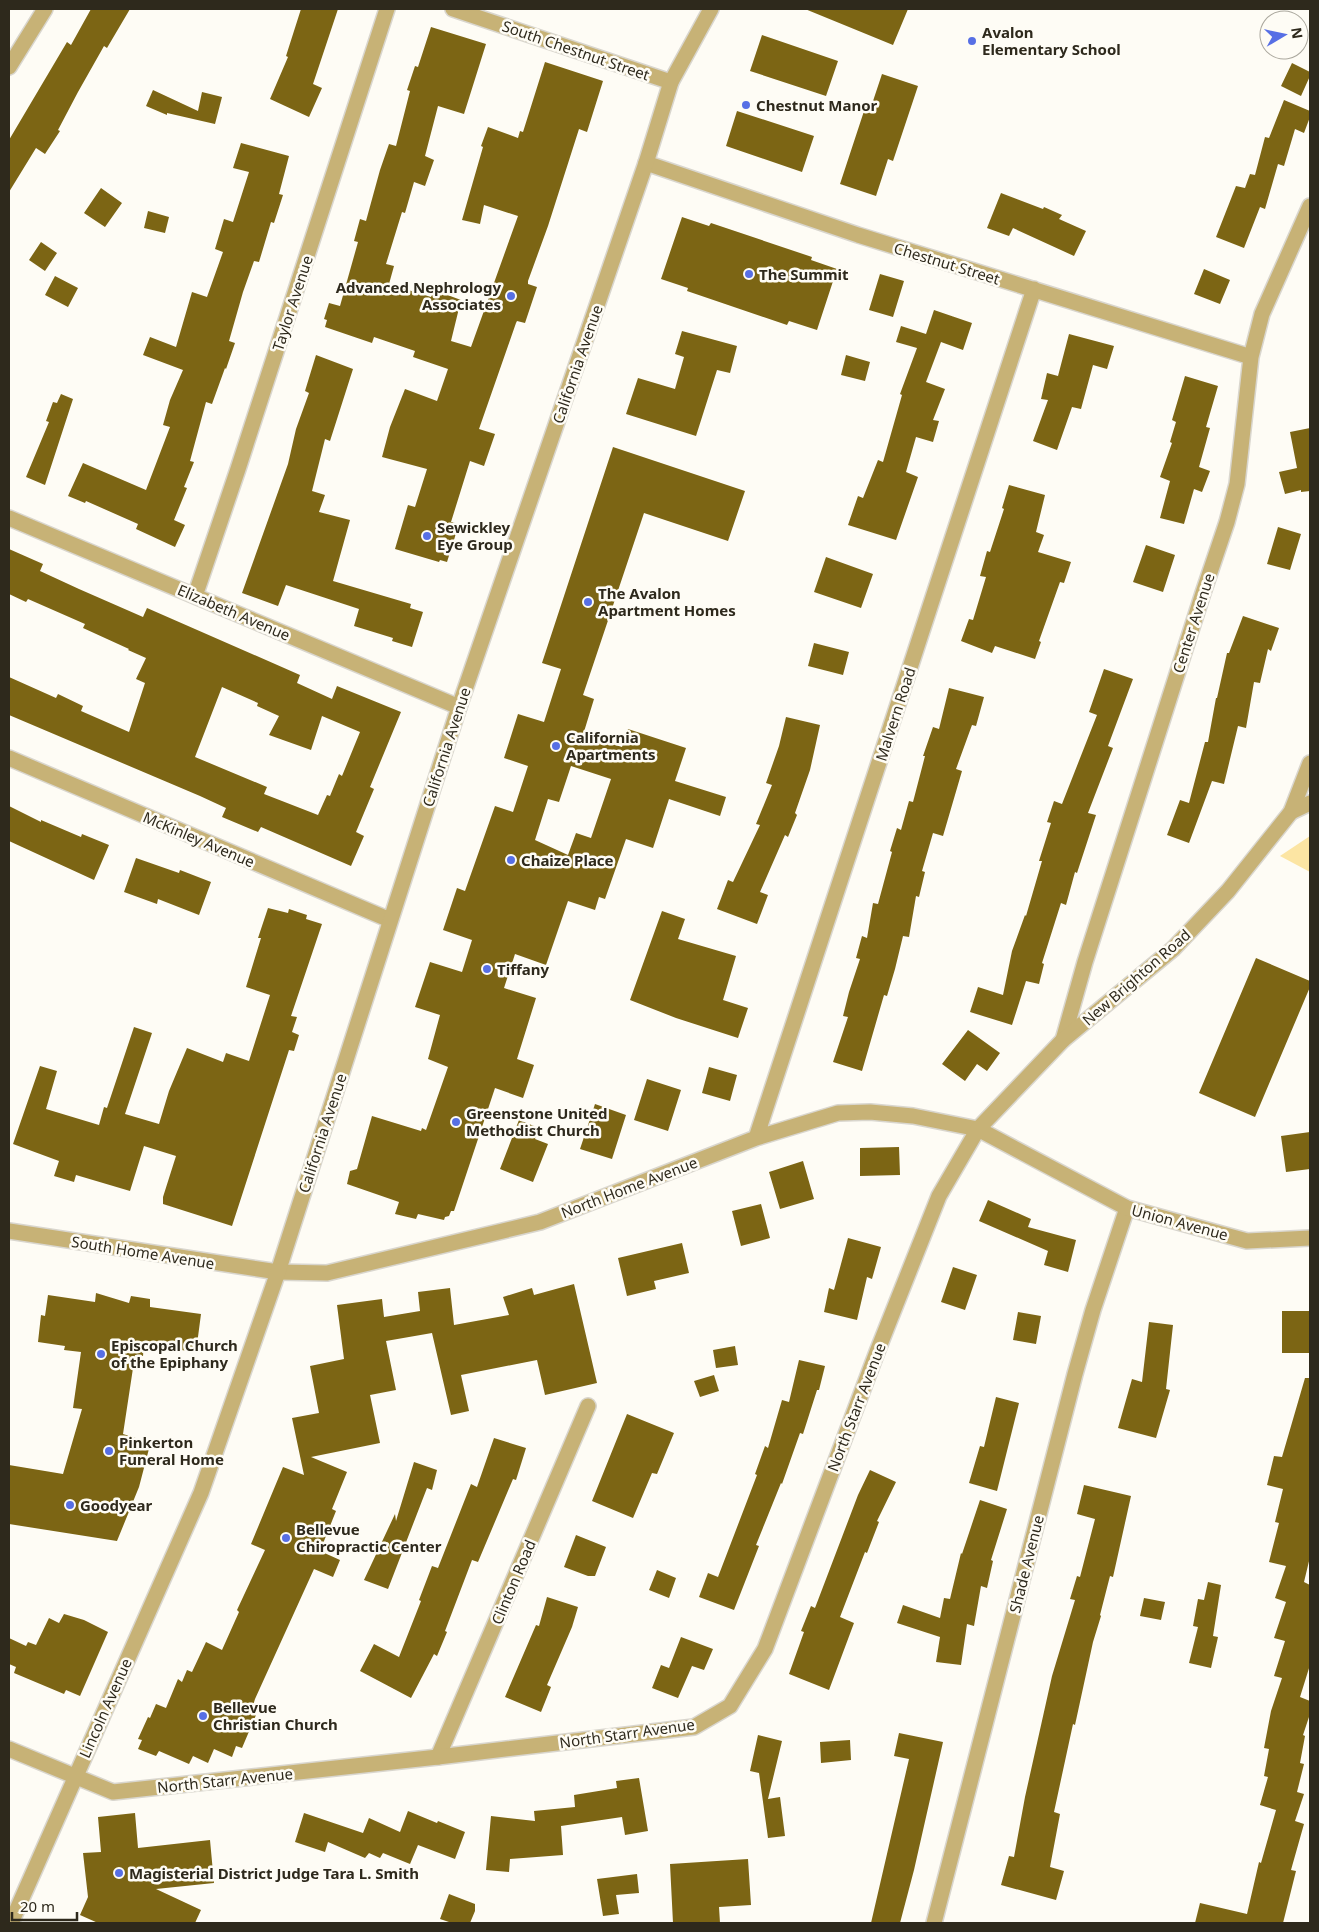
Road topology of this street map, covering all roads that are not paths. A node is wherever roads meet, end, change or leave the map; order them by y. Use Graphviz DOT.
graph roads {
  1 [pos="45,9"];
  2 [pos="388,9"];
  3 [pos="453,9"];
  4 [pos="711,9"];
  5 [pos="9,67"];
  6 [pos="671,82"];
  7 [pos="646,164"];
  8 [pos="1310,206"];
  9 [pos="1034,289"];
  10 [pos="1251,357"];
  11 [pos="9,518"];
  12 [pos="195,596"];
  13 [pos="459,707"];
  14 [pos="9,758"];
  15 [pos="1310,763"];
  16 [pos="1310,803"];
  17 [pos="1291,812"];
  18 [pos="390,920"];
  19 [pos="1063,1040"];
  20 [pos="978,1129"];
  21 [pos="756,1138"];
  22 [pos="1127,1208"];
  23 [pos="9,1231"];
  24 [pos="1310,1238"];
  25 [pos="278,1272"];
  26 [pos="588,1406"];
  27 [pos="201,1493"];
  28 [pos="9,1749"];
  29 [pos="438,1757"];
  30 [pos="75,1777"];
  31 [pos="11,1923"];
  32 [pos="934,1923"];
  1 -- 5 [label="street"];
  2 -- 12 [label="street, Taylor Avenue"];
  3 -- 6 [label="street, South Chestnut Street"];
  4 -- 6 [label="street, California Avenue"];
  6 -- 7 [label="street, California Avenue"];
  7 -- 9 [label="street, Chestnut Street"];
  7 -- 13 [label="street, California Avenue"];
  8 -- 10 [label="street, Center Avenue"];
  9 -- 10 [label="street, Chestnut Street"];
  9 -- 21 [label="street, Malvern Road"];
  10 -- 19 [label="street, Center Avenue"];
  11 -- 12 [label="street, Elizabeth Avenue"];
  12 -- 13 [label="street, Elizabeth Avenue"];
  13 -- 18 [label="street, California Avenue"];
  14 -- 18 [label="street, McKinley Avenue"];
  15 -- 17 [label="street, New Brighton Road"];
  16 -- 17 [label="street"];
  17 -- 19 [label="street, New Brighton Road"];
  18 -- 25 [label="street, California Avenue"];
  19 -- 20 [label="street, New Brighton Road"];
  20 -- 21 [label="street, North Home Avenue"];
  20 -- 22 [label="street, Union Avenue"];
  20 -- 29 [label="street, North Starr Avenue"];
  21 -- 25 [label="street, North Home Avenue"];
  22 -- 24 [label="street, Union Avenue"];
  22 -- 32 [label="street, Shade Avenue"];
  23 -- 25 [label="street, South Home Avenue"];
  25 -- 27 [label="street, California Avenue"];
  26 -- 29 [label="street, Clinton Road"];
  27 -- 30 [label="street, Lincoln Avenue"];
  28 -- 30 [label="street, North Starr Avenue"];
  29 -- 30 [label="street, North Starr Avenue"];
  30 -- 31 [label="street, Lincoln Avenue"];
}
